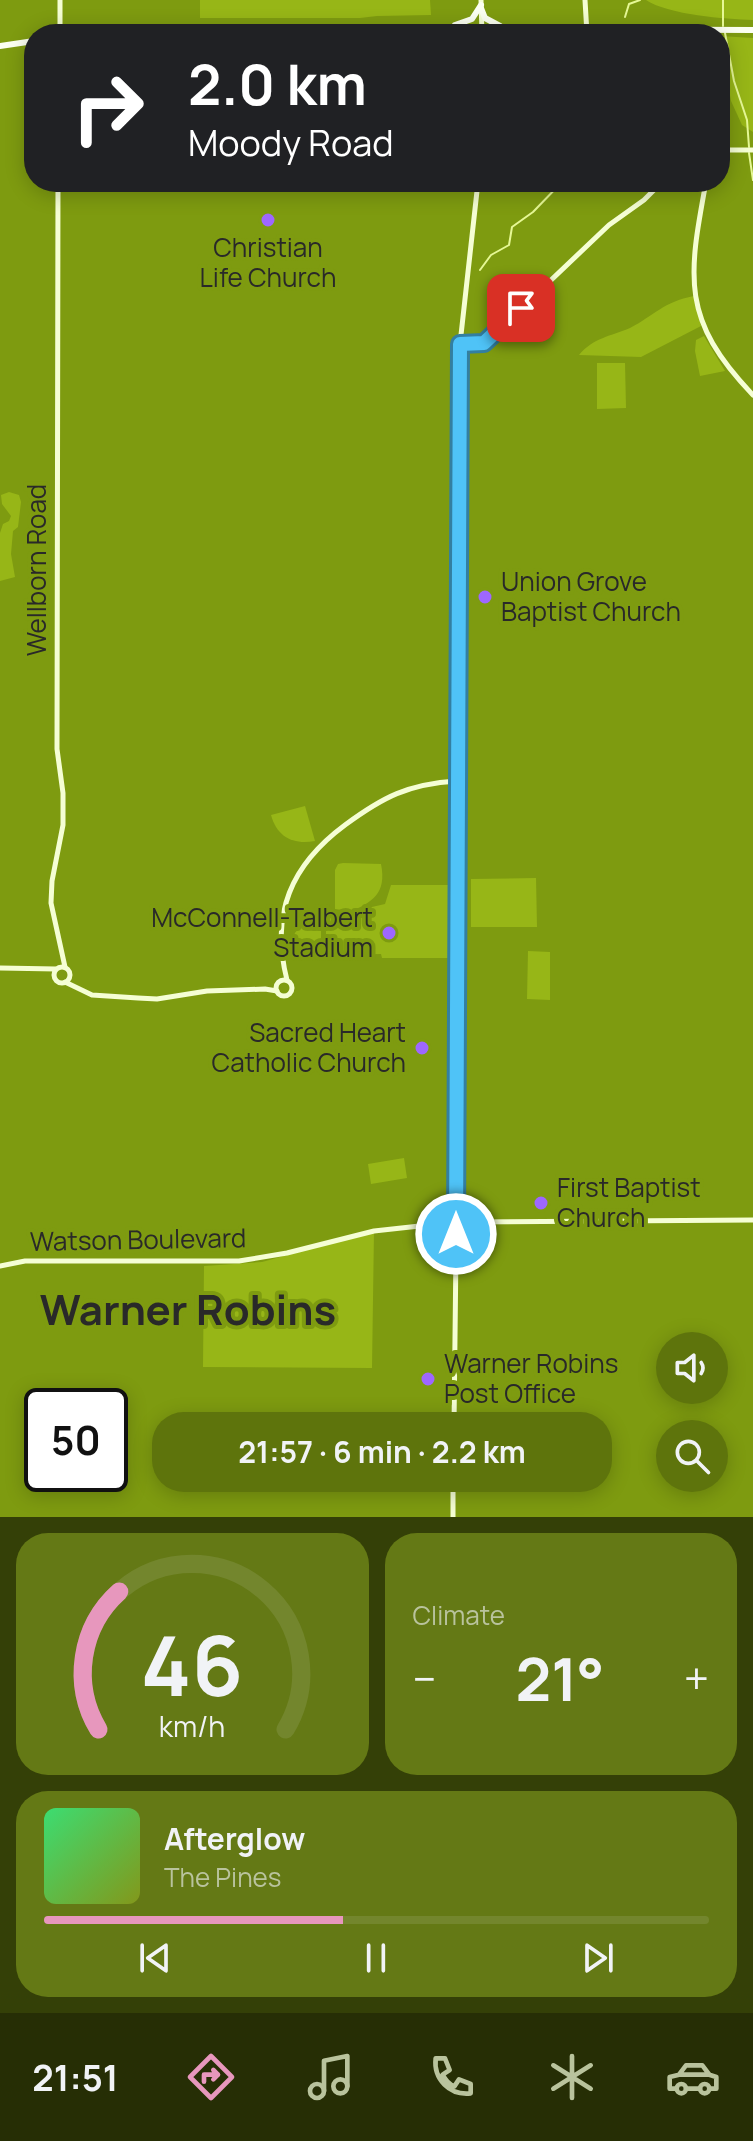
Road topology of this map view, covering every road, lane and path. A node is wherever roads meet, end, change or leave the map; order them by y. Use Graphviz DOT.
graph roads {
  1 [pos="60,0"];
  2 [pos="585,0"];
  3 [pos="481,4"];
  4 [pos="60,24"];
  5 [pos="457,24"];
  6 [pos="496,24"];
  7 [pos="587,24"];
  8 [pos="730,29"];
  9 [pos="753,30"];
  10 [pos="24,42"];
  11 [pos="0,46"];
  12 [pos="730,150"];
  13 [pos="753,150"];
  14 [pos="58,192"];
  15 [pos="477,192"];
  16 [pos="652,192"];
  17 [pos="705,192"];
  18 [pos="460,344"];
  19 [pos="753,395"];
  20 [pos="457,781"];
  21 [pos="61,967"];
  22 [pos="0,968"];
  23 [pos="43,970"];
  24 [pos="54,976"];
  25 [pos="68,980"];
  26 [pos="753,1220"];
  27 [pos="456,1222"];
  28 [pos="0,1266"];
  29 [pos="454,1412"];
  30 [pos="453,1492"];
  31 [pos="453,1517"];
  1 -- 4 [label="street"];
  2 -- 7 [label="street"];
  3 -- 5 [label="main road"];
  3 -- 6 [label="main road"];
  8 -- 9 [label="main road"];
  10 -- 11 [label="main road"];
  12 -- 13 [label="street"];
  14 -- 21 [label="street, Wellborn Road"];
  15 -- 18 [label="street"];
  16 -- 18 [label="street"];
  17 -- 19 [label="street"];
  18 -- 20 [label="street"];
  20 -- 25 [label="street"];
  20 -- 27 [label="street"];
  21 -- 23 [label="street"];
  21 -- 24 [label="street"];
  21 -- 25 [label="street"];
  22 -- 23 [label="street"];
  23 -- 24 [label="street"];
  24 -- 25 [label="street"];
  26 -- 27 [label="street, Watson Boulevard"];
  27 -- 28 [label="street, Watson Boulevard"];
  27 -- 29 [label="street"];
  30 -- 31 [label="street"];
}
